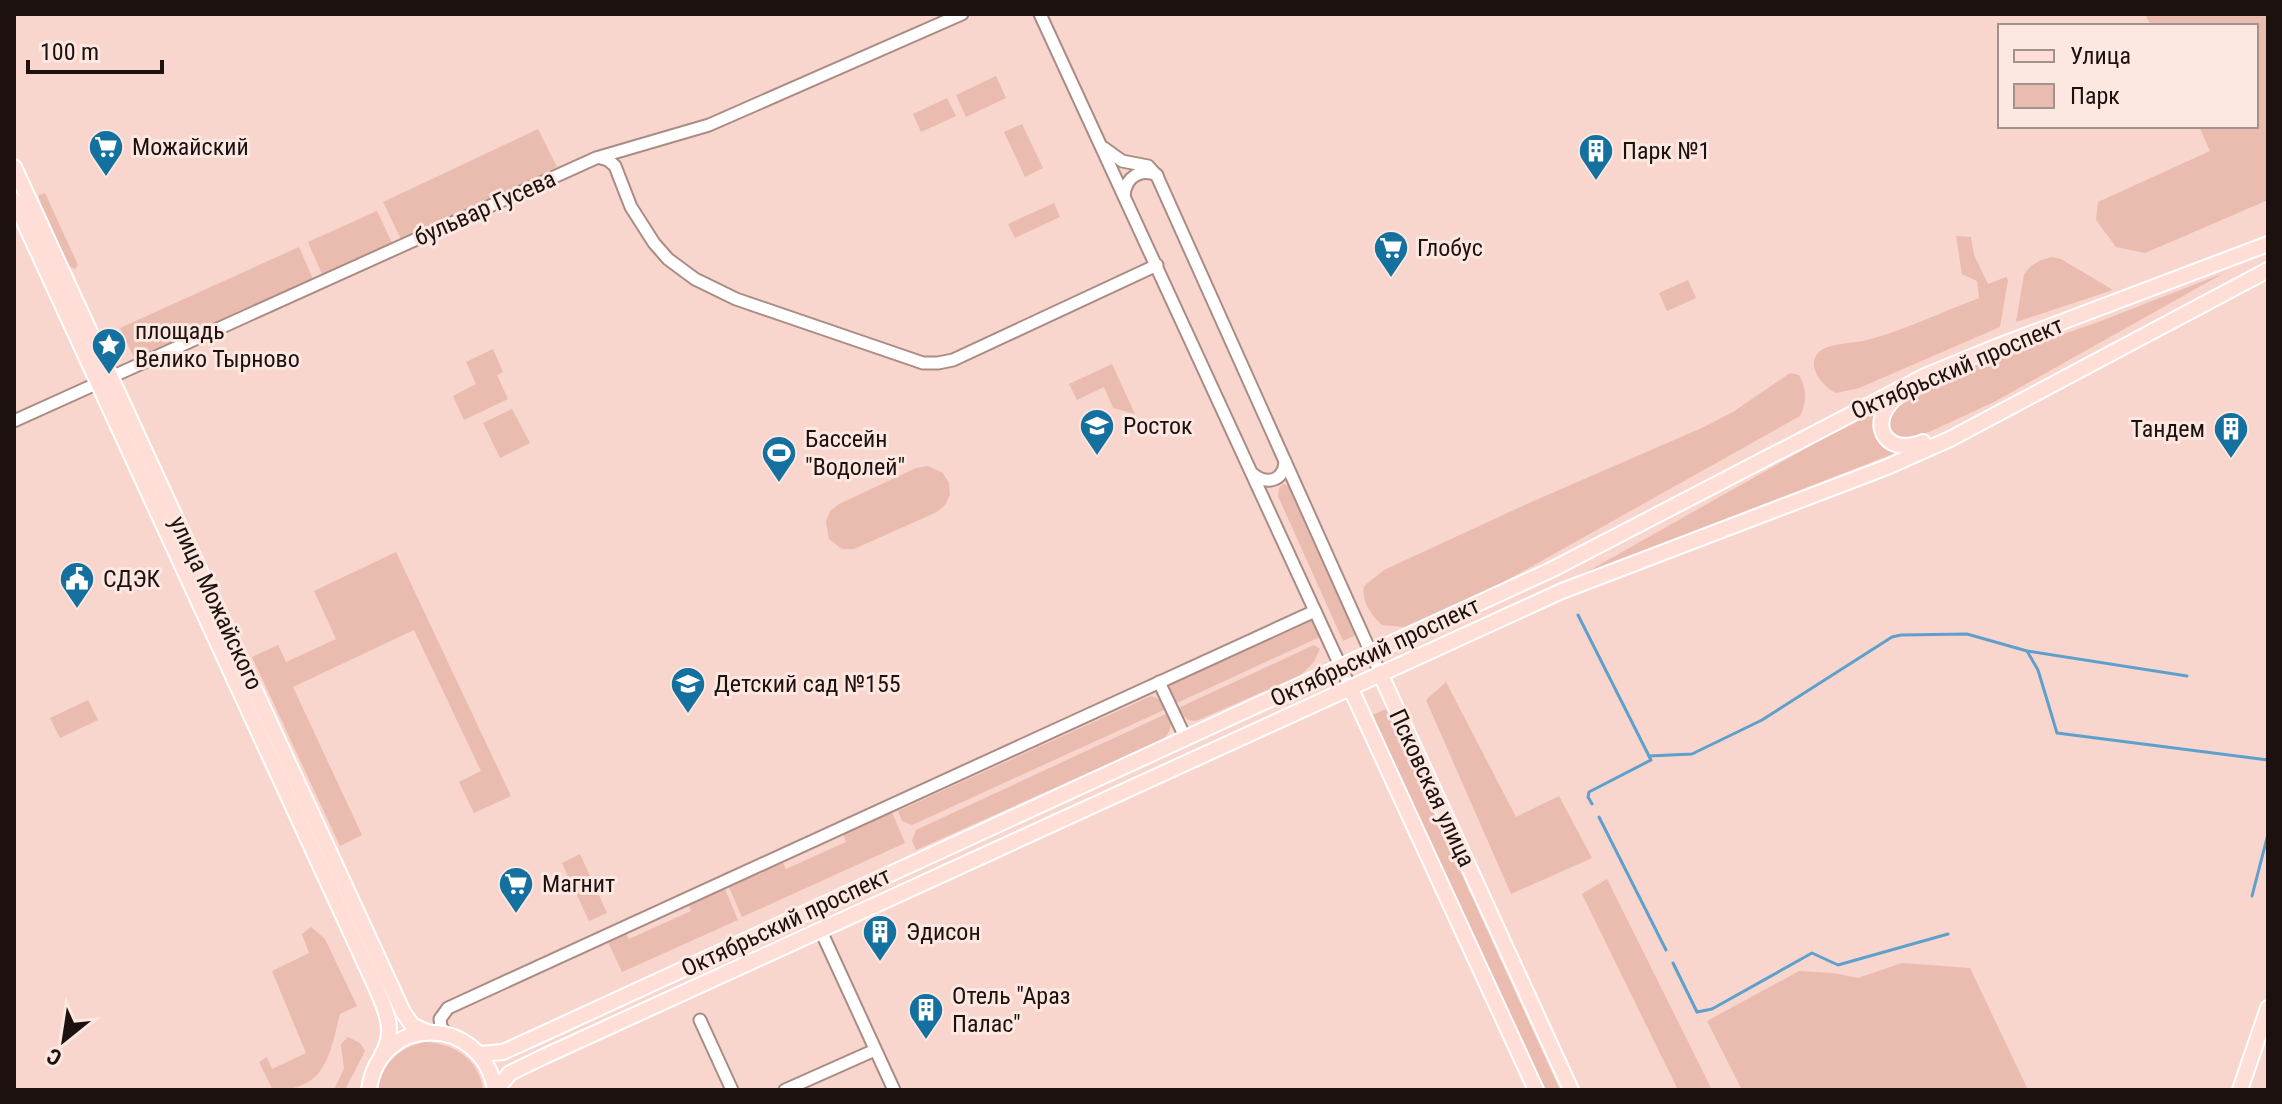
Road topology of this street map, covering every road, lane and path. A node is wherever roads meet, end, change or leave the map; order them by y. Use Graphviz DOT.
graph roads {
  1 [pos="962,14"];
  2 [pos="1040,14"];
  3 [pos="1101,144"];
  4 [pos="596,158"];
  5 [pos="14,167"];
  6 [pos="1157,176"];
  7 [pos="1124,196"];
  8 [pos="14,200"];
  9 [pos="2268,244"];
  10 [pos="1157,265"];
  11 [pos="2264,274"];
  12 [pos="1925,376"];
  13 [pos="104,379"];
  14 [pos="14,421"];
  15 [pos="1976,425"];
  16 [pos="1285,460"];
  17 [pos="1251,472"];
  18 [pos="1296,485"];
  19 [pos="1266,504"];
  20 [pos="1315,611"];
  21 [pos="1372,653"];
  22 [pos="1341,667"];
  23 [pos="1380,673"];
  24 [pos="1159,682"];
  25 [pos="1350,687"];
  26 [pos="1186,739"];
  27 [pos="820,929"];
  28 [pos="2268,1008"];
  29 [pos="700,1020"];
  30 [pos="427,1032"];
  31 [pos="446,1033"];
  32 [pos="875,1050"];
  33 [pos="480,1054"];
  34 [pos="382,1055"];
  35 [pos="369,1090"];
  36 [pos="495,1090"];
  37 [pos="732,1090"];
  38 [pos="785,1090"];
  39 [pos="894,1090"];
  40 [pos="1536,1090"];
  41 [pos="1571,1090"];
  42 [pos="2240,1090"];
  1 -- 4 [label="street, бульвар Гусева"];
  2 -- 3 [label="street, Псковская улица"];
  3 -- 6 [label="street"];
  3 -- 7 [label="street, Псковская улица"];
  4 -- 10 [label="street"];
  4 -- 13 [label="street, бульвар Гусева"];
  5 -- 13 [label="main road, улица Можайского"];
  6 -- 7 [label="street"];
  6 -- 16 [label="street, Псковская улица"];
  7 -- 10 [label="street, Псковская улица"];
  8 -- 13 [label="main road, улица Можайского"];
  9 -- 12 [label="main road, Октябрьский проспект"];
  10 -- 17 [label="street, Псковская улица"];
  11 -- 15 [label="main road, Октябрьский проспект"];
  12 -- 15 [label="main road"];
  12 -- 21 [label="main road, Октябрьский проспект"];
  13 -- 14 [label="street, бульвар Гусева"];
  13 -- 30 [label="main road, улица Можайского"];
  13 -- 34 [label="main road, улица Можайского"];
  15 -- 23 [label="main road, Октябрьский проспект"];
  16 -- 17 [label="street"];
  16 -- 18 [label="street, Псковская улица"];
  17 -- 19 [label="street, Псковская улица"];
  18 -- 19 [label="street"];
  18 -- 21 [label="street, Псковская улица"];
  19 -- 20 [label="street, Псковская улица"];
  20 -- 22 [label="street, Псковская улица"];
  20 -- 24 [label="street"];
  21 -- 22 [label="main road, Октябрьский проспект"];
  21 -- 23 [label="street, Псковская улица"];
  22 -- 25 [label="street, Псковская улица"];
  22 -- 26 [label="main road, Октябрьский проспект"];
  23 -- 25 [label="main road, Октябрьский проспект"];
  23 -- 41 [label="main road, Псковская улица"];
  24 -- 26 [label="street"];
  24 -- 31 [label="street"];
  25 -- 27 [label="main road, Октябрьский проспект"];
  25 -- 40 [label="main road, Псковская улица"];
  26 -- 33 [label="main road, Октябрьский проспект"];
  27 -- 32 [label="street"];
  27 -- 36 [label="main road, Октябрьский проспект"];
  28 -- 42 [label="main road"];
  29 -- 37 [label="street"];
  30 -- 31 [label="main road"];
  30 -- 34 [label="main road"];
  31 -- 33 [label="main road"];
  32 -- 38 [label="street"];
  32 -- 39 [label="street"];
  33 -- 36 [label="main road"];
  34 -- 35 [label="main road, улица Можайского"];
}
